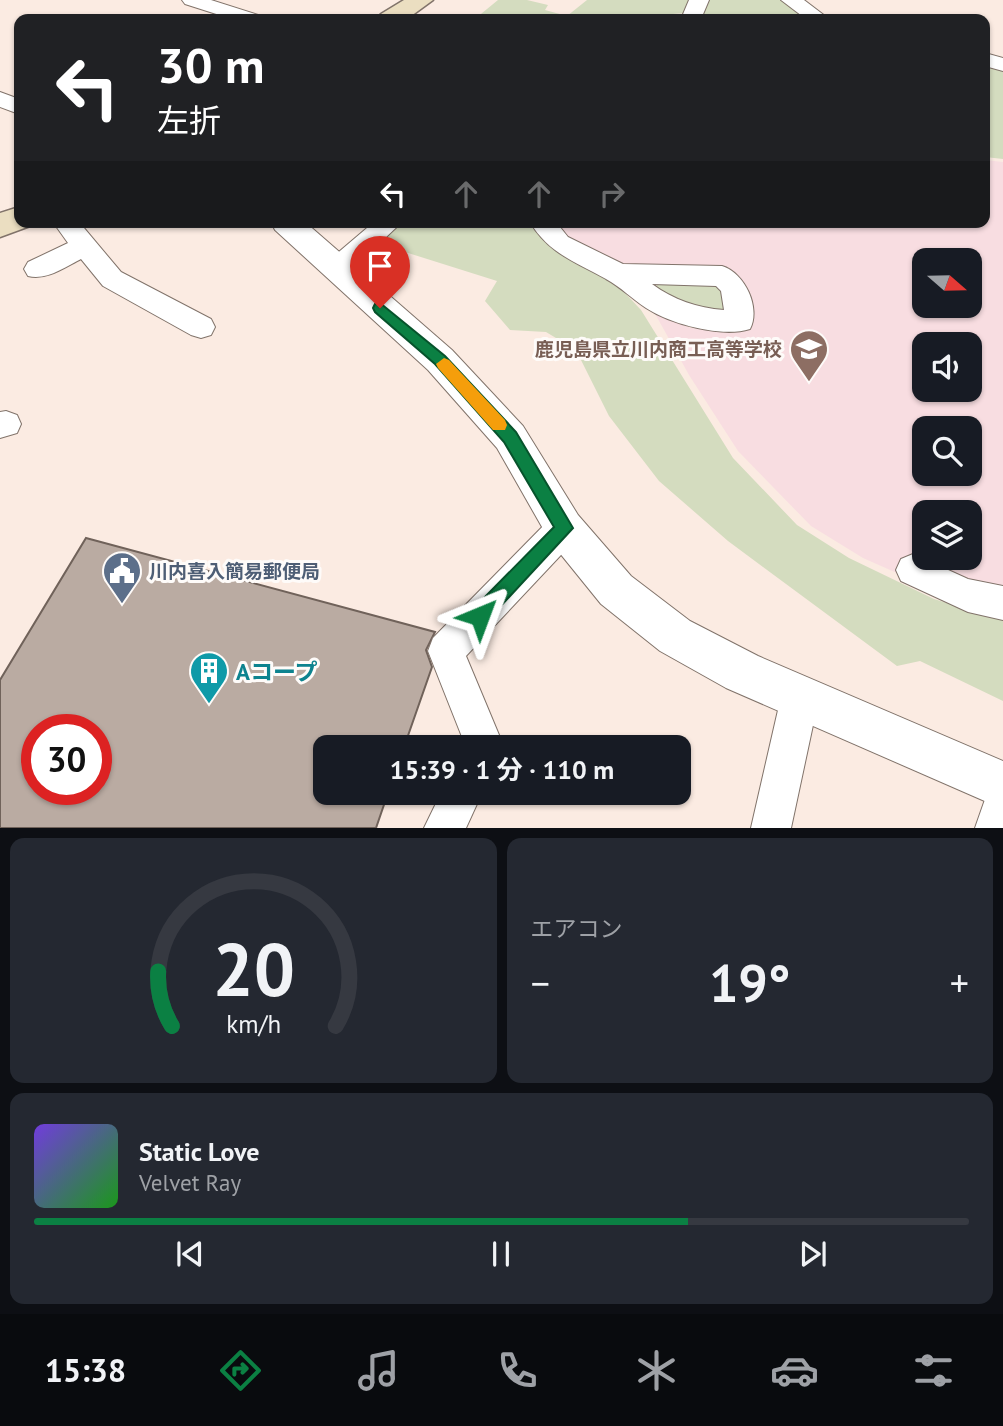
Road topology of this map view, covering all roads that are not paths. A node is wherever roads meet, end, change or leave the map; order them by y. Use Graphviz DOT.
graph roads {
  1 [pos="192,0"];
  2 [pos="421,0"];
  3 [pos="791,0"];
  4 [pos="235,14"];
  5 [pos="398,14"];
  6 [pos="812,14"];
  7 [pos="70,228"];
  8 [pos="292,228"];
  9 [pos="383,228"];
  10 [pos="547,228"];
  11 [pos="84,246"];
  12 [pos="37,269"];
  13 [pos="336,269"];
  14 [pos="619,274"];
  15 [pos="201,327"];
  16 [pos="564,528"];
  17 [pos="914,570"];
  18 [pos="1003,603"];
  19 [pos="800,697"];
  20 [pos="480,735"];
  21 [pos="1003,785"];
  22 [pos="1003,802"];
  23 [pos="456,805"];
  24 [pos="444,828"];
  25 [pos="771,828"];
  26 [pos="995,828"];
  1 -- 4 [label="street"];
  2 -- 5 [label="main road"];
  3 -- 6 [label="street"];
  7 -- 11 [label="street"];
  8 -- 13 [label="street"];
  9 -- 13 [label="street"];
  10 -- 14 [label="street"];
  11 -- 12 [label="street"];
  11 -- 15 [label="street"];
  13 -- 16 [label="street"];
  16 -- 19 [label="street"];
  16 -- 20 [label="street"];
  17 -- 18 [label="street"];
  19 -- 21 [label="street"];
  19 -- 25 [label="street"];
  22 -- 26 [label="street"];
  23 -- 24 [label="street"];
}
